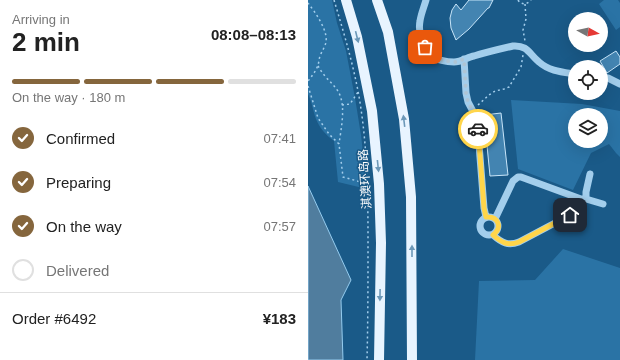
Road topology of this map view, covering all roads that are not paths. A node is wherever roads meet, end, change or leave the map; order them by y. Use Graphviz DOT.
graph roads {
  1 [pos="346,0"];
  2 [pos="377,0"];
  3 [pos="426,0"];
  4 [pos="464,59"];
  5 [pos="568,73"];
  6 [pos="608,78"];
  7 [pos="620,84"];
  8 [pos="590,174"];
  9 [pos="584,199"];
  10 [pos="603,204"];
  11 [pos="486,217"];
  12 [pos="495,219"];
  13 [pos="493,235"];
  14 [pos="379,360"];
  15 [pos="412,360"];
  1 -- 14 [label="main road, 淇澳环岛路, one-way"];
  15 -- 2 [label="main road, one-way"];
  3 -- 4 [label="lane"];
  4 -- 5 [label="lane"];
  4 -- 11 [label="lane"];
  6 -- 7 [label="lane"];
  8 -- 9 [label="lane"];
  9 -- 10 [label="lane"];
  9 -- 12 [label="lane"];
  9 -- 13 [label="lane"];
  11 -- 12 [label="lane"];
  11 -- 13 [label="lane"];
  12 -- 13 [label="lane"];
}
